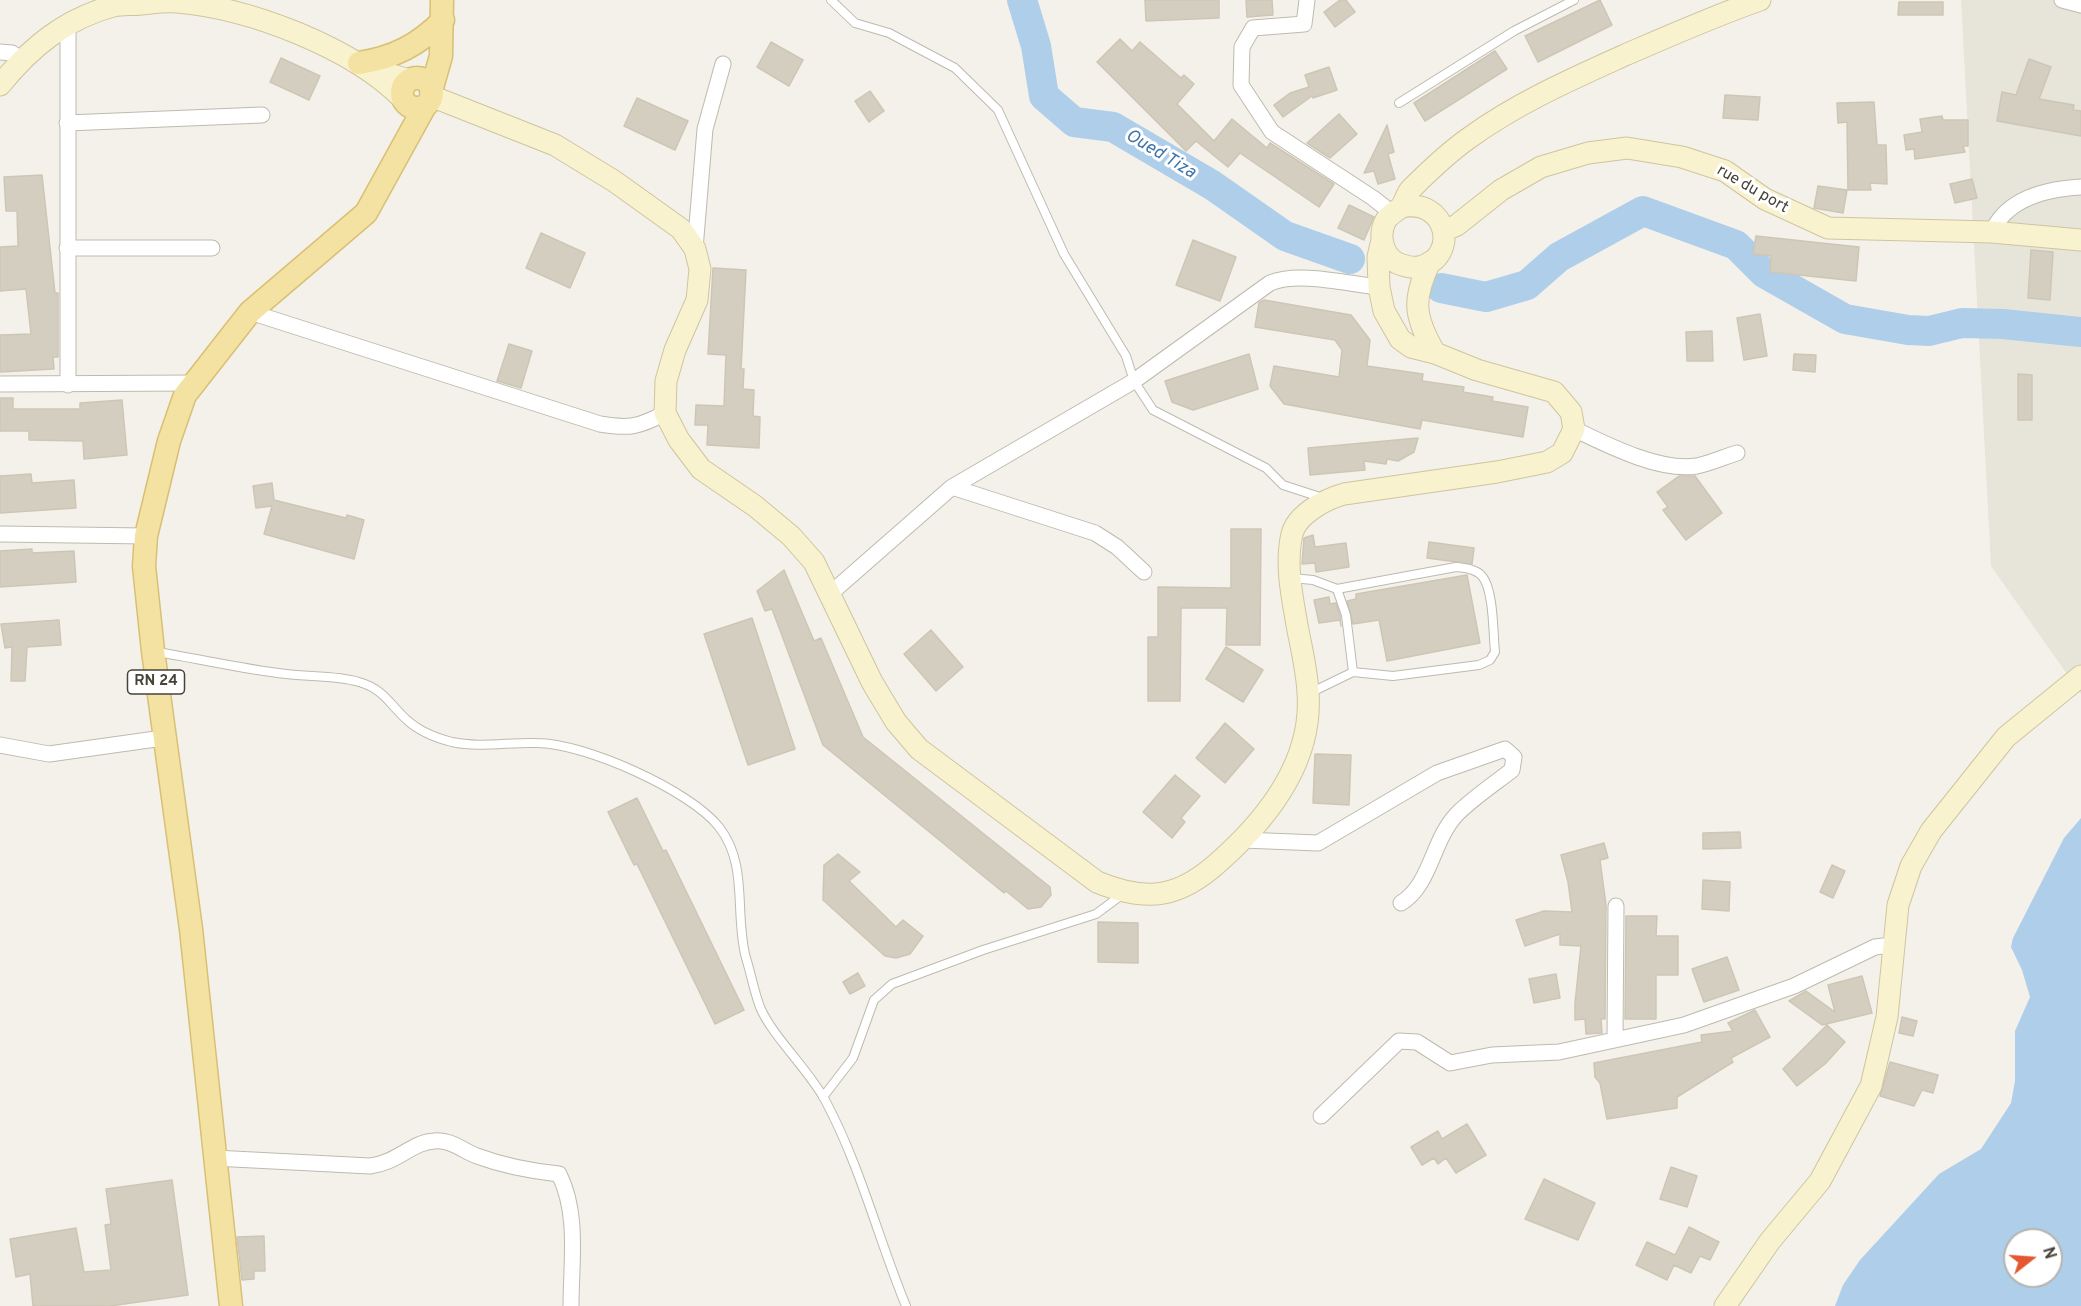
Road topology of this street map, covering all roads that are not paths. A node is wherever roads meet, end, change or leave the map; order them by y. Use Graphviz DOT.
graph roads {
  1 [pos="831,0"];
  2 [pos="1307,0"];
  3 [pos="1574,0"];
  4 [pos="1760,0"];
  5 [pos="2062,0"];
  6 [pos="2081,4"];
  7 [pos="441,12"];
  8 [pos="68,24"];
  9 [pos="0,52"];
  10 [pos="21,59"];
  11 [pos="723,64"];
  12 [pos="363,66"];
  13 [pos="0,86"];
  14 [pos="417,93"];
  15 [pos="1399,102"];
  16 [pos="262,115"];
  17 [pos="67,123"];
  18 [pos="1431,171"];
  19 [pos="2081,187"];
  20 [pos="1396,210"];
  21 [pos="1439,222"];
  22 [pos="1992,232"];
  23 [pos="1382,240"];
  24 [pos="2081,240"];
  25 [pos="68,248"];
  26 [pos="212,248"];
  27 [pos="694,249"];
  28 [pos="1430,262"];
  29 [pos="1379,287"];
  30 [pos="250,312"];
  31 [pos="1435,352"];
  32 [pos="1134,381"];
  33 [pos="194,382"];
  34 [pos="0,384"];
  35 [pos="68,385"];
  36 [pos="665,413"];
  37 [pos="1574,429"];
  38 [pos="1737,453"];
  39 [pos="952,487"];
  40 [pos="1326,499"];
  41 [pos="0,534"];
  42 [pos="146,536"];
  43 [pos="1144,572"];
  44 [pos="1291,578"];
  45 [pos="1337,589"];
  46 [pos="831,593"];
  47 [pos="153,651"];
  48 [pos="1353,672"];
  49 [pos="2081,676"];
  50 [pos="1308,693"];
  51 [pos="163,738"];
  52 [pos="0,745"];
  53 [pos="1243,840"];
  54 [pos="1125,893"];
  55 [pos="1401,903"];
  56 [pos="1616,906"];
  57 [pos="1892,945"];
  58 [pos="1615,1038"];
  59 [pos="824,1097"];
  60 [pos="1321,1116"];
  61 [pos="214,1158"];
  62 [pos="231,1306"];
  63 [pos="571,1306"];
  64 [pos="906,1306"];
  65 [pos="1725,1306"];
  1 -- 32 [label="lane"];
  2 -- 20 [label="street"];
  3 -- 15 [label="lane"];
  4 -- 18 [label="main road"];
  5 -- 6 [label="street"];
  7 -- 12 [label="main road"];
  7 -- 14 [label="main road, RN 24"];
  8 -- 10 [label="main road"];
  8 -- 12 [label="main road"];
  8 -- 17 [label="street"];
  9 -- 10 [label="street"];
  10 -- 13 [label="main road"];
  11 -- 27 [label="street"];
  12 -- 14 [label="main road"];
  14 -- 27 [label="main road"];
  14 -- 30 [label="main road, RN 24"];
  16 -- 17 [label="street"];
  17 -- 25 [label="street"];
  18 -- 20 [label="main road"];
  18 -- 21 [label="main road"];
  19 -- 22 [label="street"];
  20 -- 21 [label="main road"];
  20 -- 23 [label="main road"];
  21 -- 22 [label="main road, rue du port"];
  21 -- 28 [label="main road"];
  22 -- 24 [label="main road, rue du port"];
  23 -- 28 [label="main road"];
  23 -- 29 [label="main road"];
  25 -- 26 [label="street"];
  25 -- 35 [label="street"];
  27 -- 36 [label="main road"];
  28 -- 31 [label="main road"];
  29 -- 31 [label="main road"];
  29 -- 32 [label="street"];
  30 -- 33 [label="main road, RN 24"];
  30 -- 36 [label="street"];
  31 -- 37 [label="main road"];
  32 -- 39 [label="street"];
  32 -- 40 [label="lane"];
  33 -- 35 [label="street"];
  33 -- 42 [label="main road, RN 24"];
  34 -- 35 [label="street"];
  36 -- 46 [label="main road"];
  37 -- 38 [label="street"];
  37 -- 40 [label="main road"];
  39 -- 43 [label="street"];
  39 -- 46 [label="street"];
  40 -- 44 [label="main road"];
  41 -- 42 [label="street"];
  42 -- 47 [label="main road, RN 24"];
  44 -- 45 [label="lane"];
  44 -- 50 [label="main road"];
  45 -- 48 [label="lane"];
  45 -- 48 [label="lane"];
  46 -- 54 [label="main road"];
  47 -- 51 [label="main road, RN 24"];
  47 -- 59 [label="lane"];
  48 -- 50 [label="lane"];
  49 -- 57 [label="main road"];
  50 -- 53 [label="main road"];
  51 -- 52 [label="street"];
  51 -- 61 [label="main road, RN 24"];
  53 -- 54 [label="main road"];
  53 -- 55 [label="street"];
  54 -- 59 [label="lane"];
  56 -- 58 [label="street"];
  57 -- 58 [label="street"];
  57 -- 65 [label="main road"];
  58 -- 60 [label="street"];
  59 -- 64 [label="lane"];
  61 -- 62 [label="main road, RN 24"];
  61 -- 63 [label="street"];
}
